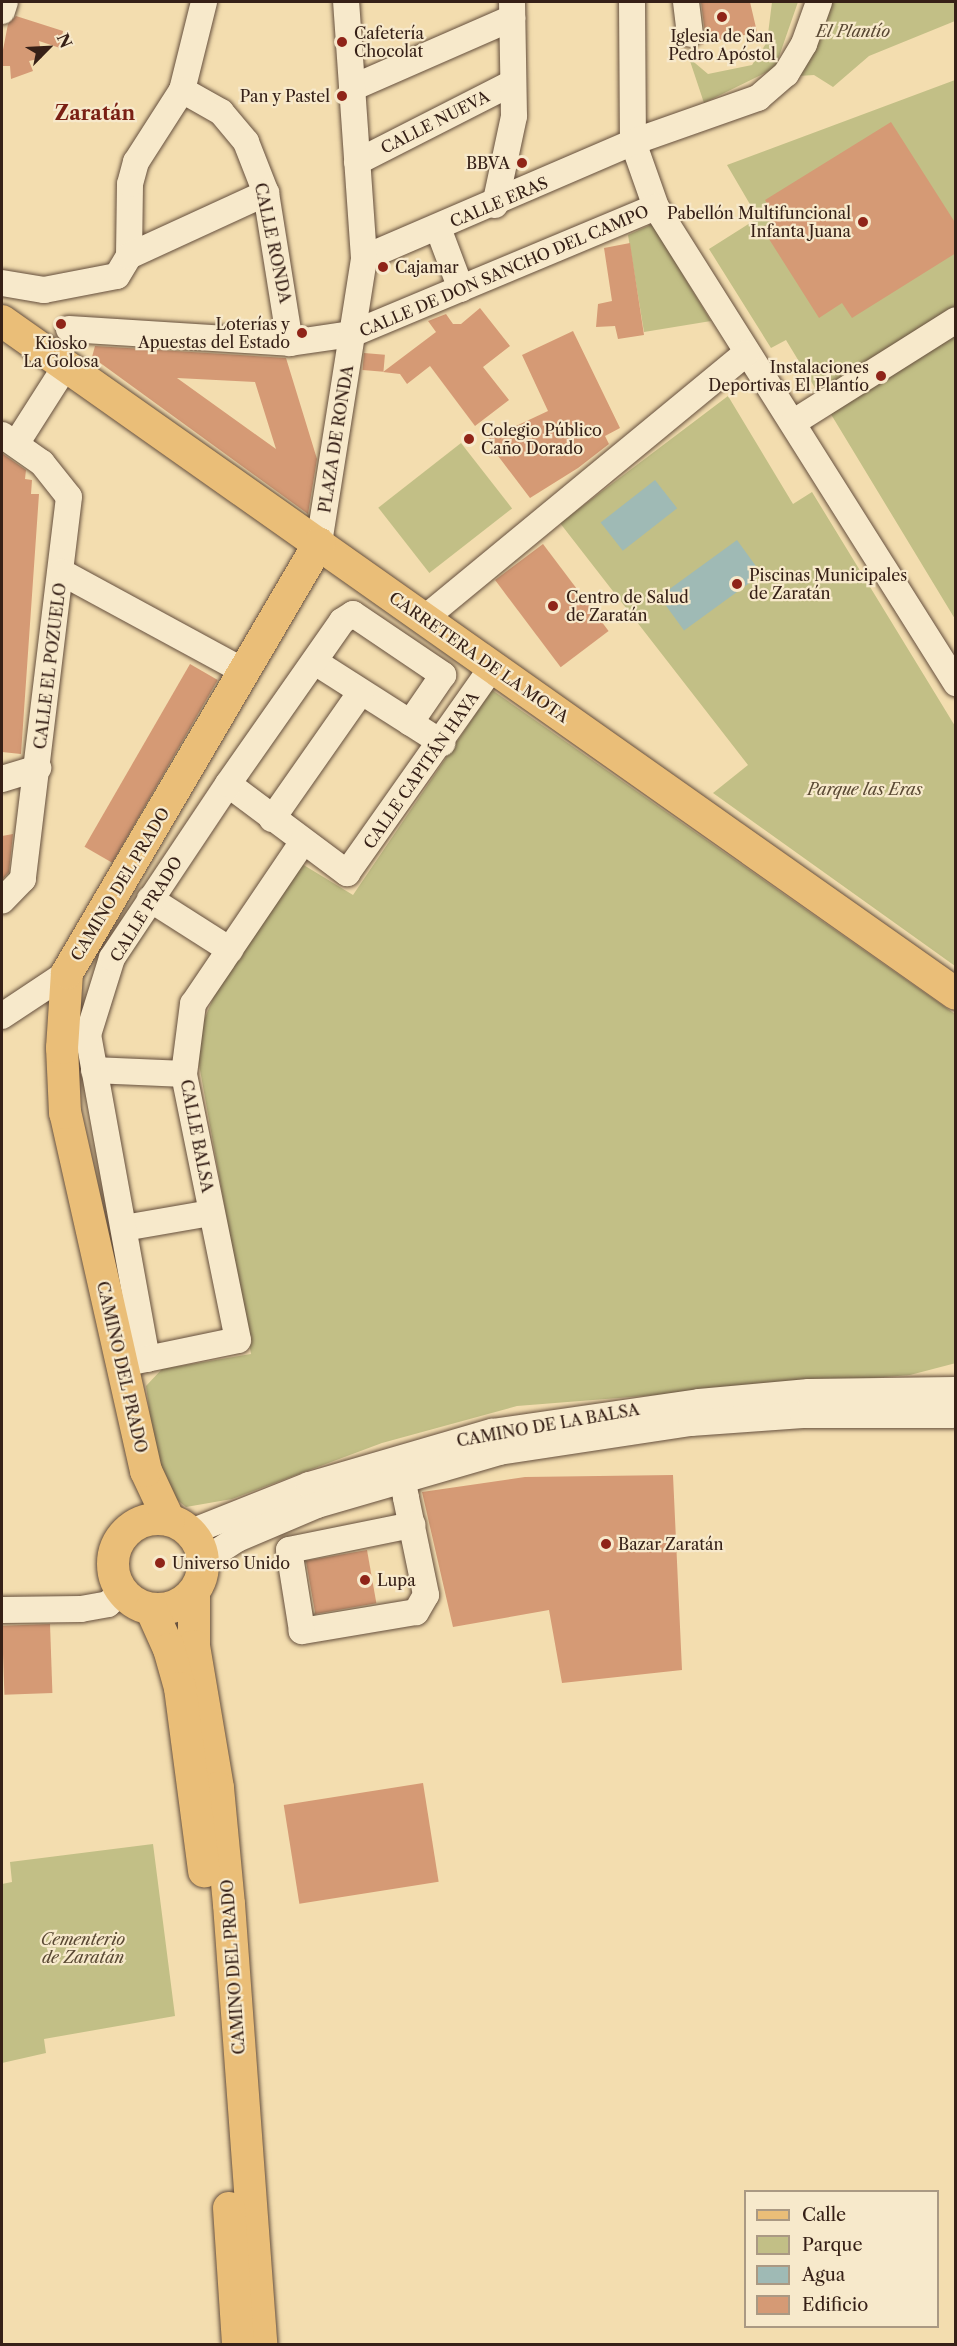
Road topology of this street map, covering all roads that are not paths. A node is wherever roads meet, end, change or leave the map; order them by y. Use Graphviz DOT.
graph roads {
  1 [pos="5,2"];
  2 [pos="204,2"];
  3 [pos="346,2"];
  4 [pos="632,2"];
  5 [pos="686,2"];
  6 [pos="819,2"];
  7 [pos="2,10"];
  8 [pos="512,10"];
  9 [pos="690,34"];
  10 [pos="512,83"];
  11 [pos="352,88"];
  12 [pos="182,90"];
  13 [pos="633,142"];
  14 [pos="357,162"];
  15 [pos="266,193"];
  16 [pos="495,205"];
  17 [pos="656,207"];
  18 [pos="438,228"];
  19 [pos="129,256"];
  20 [pos="364,258"];
  21 [pos="2,283"];
  22 [pos="461,289"];
  23 [pos="956,320"];
  24 [pos="2,321"];
  25 [pos="69,329"];
  26 [pos="352,334"];
  27 [pos="290,343"];
  28 [pos="746,353"];
  29 [pos="67,364"];
  30 [pos="794,422"];
  31 [pos="9,440"];
  32 [pos="319,543"];
  33 [pos="61,572"];
  34 [pos="424,618"];
  35 [pos="315,662"];
  36 [pos="493,666"];
  37 [pos="245,672"];
  38 [pos="956,683"];
  39 [pos="361,692"];
  40 [pos="411,723"];
  41 [pos="442,743"];
  42 [pos="38,768"];
  43 [pos="2,779"];
  44 [pos="228,784"];
  45 [pos="272,819"];
  46 [pos="302,843"];
  47 [pos="150,899"];
  48 [pos="2,901"];
  49 [pos="230,950"];
  50 [pos="67,973"];
  51 [pos="956,994"];
  52 [pos="2,1016"];
  53 [pos="62,1048"];
  54 [pos="94,1070"];
  55 [pos="184,1074"];
  56 [pos="65,1113"];
  57 [pos="211,1213"];
  58 [pos="124,1228"];
  59 [pos="134,1362"];
  60 [pos="955,1409"];
  61 [pos="146,1471"];
  62 [pos="402,1478"];
  63 [pos="138,1523"];
  64 [pos="412,1525"];
  65 [pos="180,1526"];
  66 [pos="203,1561"];
  67 [pos="122,1591"];
  68 [pos="194,1592"];
  69 [pos="151,1609"];
  70 [pos="2,1610"];
  71 [pos="238,2344"];
  72 [pos="261,2344"];
  1 -- 7 [label="street"];
  2 -- 12 [label="street"];
  3 -- 11 [label="street, CALLE NUEVA"];
  4 -- 13 [label="street"];
  5 -- 9 [label="street"];
  6 -- 13 [label="street, CALLE ERAS"];
  8 -- 10 [label="street"];
  8 -- 11 [label="street"];
  10 -- 14 [label="street, CALLE NUEVA"];
  10 -- 16 [label="street"];
  11 -- 14 [label="street, CALLE NUEVA"];
  12 -- 15 [label="street, CALLE RONDA"];
  12 -- 19 [label="street"];
  13 -- 16 [label="street, CALLE ERAS"];
  13 -- 17 [label="street"];
  14 -- 20 [label="street, CALLE NUEVA"];
  15 -- 19 [label="street"];
  15 -- 27 [label="street, CALLE RONDA"];
  16 -- 18 [label="street, CALLE ERAS"];
  17 -- 22 [label="street, CALLE DE DON SANCHO DEL CAMPO"];
  17 -- 28 [label="street"];
  18 -- 20 [label="street, CALLE ERAS"];
  18 -- 22 [label="street"];
  19 -- 21 [label="street"];
  20 -- 26 [label="street, CALLE NUEVA"];
  22 -- 26 [label="street, CALLE DE DON SANCHO DEL CAMPO"];
  23 -- 30 [label="street"];
  24 -- 29 [label="main road, CARRETERA DE LA MOTA"];
  25 -- 27 [label="street, CALLE DE DON SANCHO DEL CAMPO"];
  26 -- 27 [label="street, CALLE DE DON SANCHO DEL CAMPO"];
  26 -- 32 [label="street, PLAZA DE RONDA"];
  28 -- 30 [label="street"];
  28 -- 34 [label="street"];
  29 -- 31 [label="street"];
  29 -- 32 [label="main road, CARRETERA DE LA MOTA"];
  30 -- 38 [label="street"];
  31 -- 33 [label="street, CALLE EL POZUELO"];
  32 -- 34 [label="main road, CARRETERA DE LA MOTA"];
  32 -- 37 [label="main road, CAMINO DEL PRADO"];
  33 -- 37 [label="street"];
  33 -- 42 [label="street, CALLE EL POZUELO"];
  34 -- 36 [label="main road, CARRETERA DE LA MOTA"];
  35 -- 39 [label="street"];
  35 -- 40 [label="street, CALLE PRADO"];
  35 -- 44 [label="street, CALLE PRADO"];
  36 -- 41 [label="street, CALLE CAPITÁN HAYA"];
  36 -- 51 [label="main road, CARRETERA DE LA MOTA"];
  37 -- 50 [label="main road, CAMINO DEL PRADO"];
  39 -- 40 [label="street"];
  39 -- 45 [label="street"];
  40 -- 41 [label="street"];
  41 -- 46 [label="street, CALLE CAPITÁN HAYA"];
  42 -- 43 [label="street"];
  42 -- 48 [label="street, CALLE EL POZUELO"];
  44 -- 45 [label="street"];
  44 -- 47 [label="street, CALLE PRADO"];
  45 -- 46 [label="street"];
  46 -- 49 [label="street, CALLE BALSA"];
  47 -- 49 [label="street"];
  47 -- 54 [label="street, CALLE PRADO"];
  49 -- 55 [label="street, CALLE BALSA"];
  50 -- 52 [label="street"];
  50 -- 53 [label="main road, CAMINO DEL PRADO"];
  53 -- 54 [label="street"];
  53 -- 56 [label="main road, CAMINO DEL PRADO"];
  54 -- 55 [label="street"];
  54 -- 56 [label="street"];
  54 -- 58 [label="street, CALLE PRADO"];
  55 -- 57 [label="street, CALLE BALSA"];
  56 -- 59 [label="main road, CAMINO DEL PRADO"];
  57 -- 58 [label="street"];
  57 -- 59 [label="street, CALLE BALSA"];
  58 -- 59 [label="street, CALLE PRADO"];
  59 -- 61 [label="main road, CAMINO DEL PRADO"];
  60 -- 62 [label="street, CAMINO DE LA BALSA"];
  60 -- 65 [label="street, CAMINO DE LA BALSA"];
  61 -- 63 [label="main road, CAMINO DEL PRADO"];
  61 -- 65 [label="main road, CAMINO DEL PRADO"];
  62 -- 64 [label="street"];
  62 -- 66 [label="street, CAMINO DE LA BALSA"];
  63 -- 65 [label="main road"];
  63 -- 67 [label="main road"];
  64 -- 64 [label="street"];
  65 -- 66 [label="main road"];
  66 -- 68 [label="main road"];
  67 -- 69 [label="main road"];
  67 -- 70 [label="street"];
  68 -- 69 [label="main road"];
  68 -- 72 [label="main road, CAMINO DEL PRADO"];
  69 -- 71 [label="main road, CAMINO DEL PRADO"];
}
